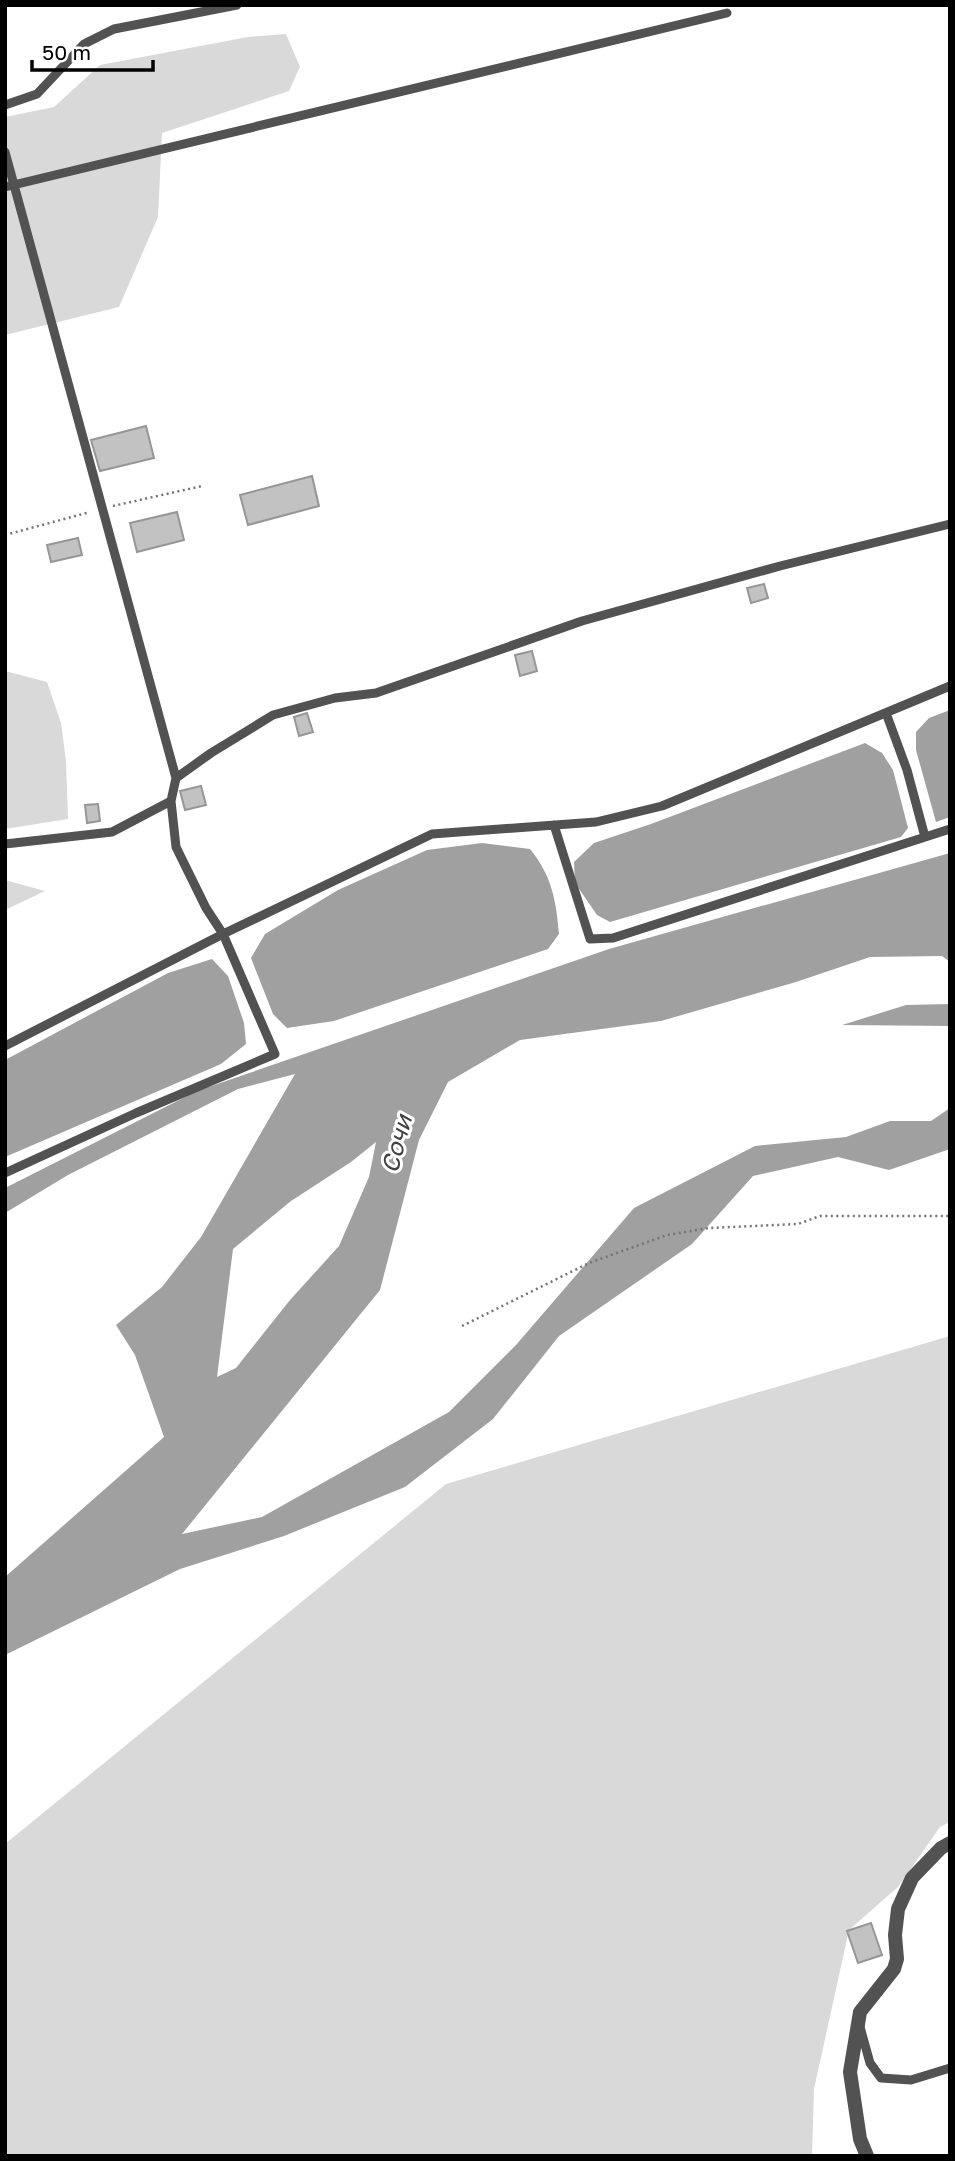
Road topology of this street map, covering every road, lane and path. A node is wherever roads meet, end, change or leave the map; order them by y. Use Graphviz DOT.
graph roads {
  1 [pos="237,5"];
  2 [pos="727,13"];
  3 [pos="5,105"];
  4 [pos="5,152"];
  5 [pos="9,186"];
  6 [pos="950,524"];
  7 [pos="950,686"];
  8 [pos="886,713"];
  9 [pos="176,778"];
  10 [pos="170,801"];
  11 [pos="554,825"];
  12 [pos="950,829"];
  13 [pos="925,837"];
  14 [pos="5,844"];
  15 [pos="223,934"];
  16 [pos="5,1046"];
  17 [pos="5,1173"];
  18 [pos="950,1216"];
  19 [pos="462,1326"];
  20 [pos="950,1843"];
  21 [pos="859,2022"];
  22 [pos="950,2067"];
  23 [pos="867,2156"];
  1 -- 3 [label="lane"];
  2 -- 5 [label="lane"];
  4 -- 5 [label="lane"];
  5 -- 9 [label="lane"];
  6 -- 9 [label="lane"];
  7 -- 8 [label="lane"];
  8 -- 11 [label="lane"];
  8 -- 13 [label="lane"];
  9 -- 10 [label="lane"];
  10 -- 14 [label="lane"];
  10 -- 15 [label="lane"];
  11 -- 13 [label="lane"];
  11 -- 15 [label="lane"];
  12 -- 13 [label="lane"];
  15 -- 16 [label="lane"];
  15 -- 17 [label="lane"];
  18 -- 19 [label="path"];
  20 -- 21 [label="street"];
  21 -- 22 [label="lane"];
  21 -- 23 [label="street"];
}
